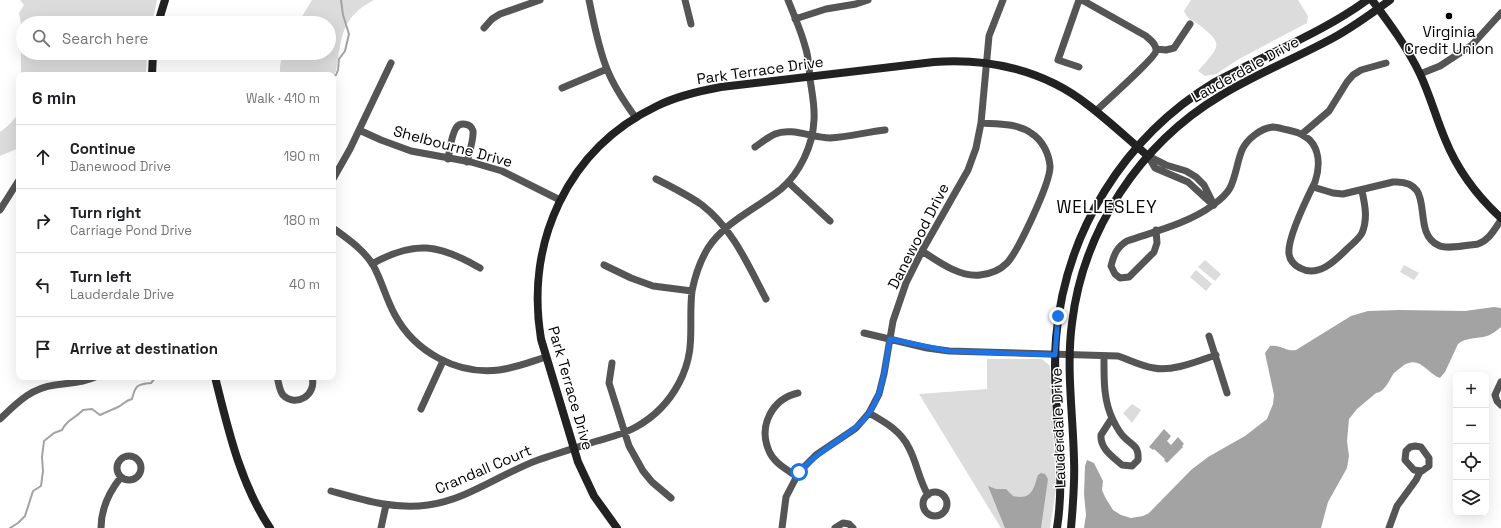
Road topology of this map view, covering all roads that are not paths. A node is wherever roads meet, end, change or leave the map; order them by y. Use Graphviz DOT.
graph roads {
  1 [pos="165,0"];
  2 [pos="540,0"];
  3 [pos="589,0"];
  4 [pos="685,0"];
  5 [pos="788,0"];
  6 [pos="868,0"];
  7 [pos="1003,0"];
  8 [pos="1080,0"];
  9 [pos="1368,0"];
  10 [pos="1372,0"];
  11 [pos="1390,0"];
  12 [pos="1378,8"];
  13 [pos="1501,13"];
  14 [pos="160,16"];
  15 [pos="796,19"];
  16 [pos="691,24"];
  17 [pos="1190,24"];
  18 [pos="484,28"];
  19 [pos="1156,49"];
  20 [pos="153,60"];
  21 [pos="986,62"];
  22 [pos="391,63"];
  23 [pos="1386,63"];
  24 [pos="1079,67"];
  25 [pos="607,69"];
  26 [pos="152,72"];
  27 [pos="1420,74"];
  28 [pos="810,76"];
  29 [pos="562,88"];
  30 [pos="1096,111"];
  31 [pos="636,118"];
  32 [pos="981,123"];
  33 [pos="359,130"];
  34 [pos="885,130"];
  35 [pos="1302,134"];
  36 [pos="811,136"];
  37 [pos="755,147"];
  38 [pos="1137,147"];
  39 [pos="1148,156"];
  40 [pos="448,159"];
  41 [pos="467,162"];
  42 [pos="336,174"];
  43 [pos="656,179"];
  44 [pos="788,182"];
  45 [pos="16,185"];
  46 [pos="1313,187"];
  47 [pos="1362,190"];
  48 [pos="560,200"];
  49 [pos="1214,205"];
  50 [pos="0,210"];
  51 [pos="1501,219"];
  52 [pos="830,221"];
  53 [pos="725,228"];
  54 [pos="336,230"];
  55 [pos="1156,230"];
  56 [pos="922,251"];
  57 [pos="372,264"];
  58 [pos="604,265"];
  59 [pos="480,268"];
  60 [pos="692,291"];
  61 [pos="766,299"];
  62 [pos="864,333"];
  63 [pos="1209,336"];
  64 [pos="890,339"];
  65 [pos="1055,355"];
  66 [pos="1070,355"];
  67 [pos="1216,355"];
  68 [pos="1104,356"];
  69 [pos="546,357"];
  70 [pos="443,361"];
  71 [pos="612,363"];
  72 [pos="87,380"];
  73 [pos="215,380"];
  74 [pos="278,380"];
  75 [pos="313,380"];
  76 [pos="1501,382"];
  77 [pos="798,392"];
  78 [pos="1227,393"];
  79 [pos="1501,405"];
  80 [pos="421,409"];
  81 [pos="870,413"];
  82 [pos="1112,418"];
  83 [pos="0,419"];
  84 [pos="624,432"];
  85 [pos="574,449"];
  86 [pos="1420,472"];
  87 [pos="796,476"];
  88 [pos="121,477"];
  89 [pos="331,491"];
  90 [pos="928,495"];
  91 [pos="671,498"];
  92 [pos="386,504"];
  93 [pos="101,528"];
  94 [pos="270,528"];
  95 [pos="381,528"];
  96 [pos="617,528"];
  97 [pos="782,528"];
  98 [pos="835,528"];
  99 [pos="854,528"];
  100 [pos="1057,528"];
  101 [pos="1071,528"];
  102 [pos="1388,528"];
  1 -- 14 [label="main road"];
  2 -- 18 [label="street"];
  3 -- 25 [label="street"];
  4 -- 16 [label="street"];
  5 -- 15 [label="street, Crandall Court"];
  6 -- 15 [label="street"];
  7 -- 21 [label="street, Danewood Drive"];
  8 -- 19 [label="street"];
  8 -- 24 [label="street"];
  9 -- 38 [label="main road, Lauderdale Drive"];
  10 -- 12 [label="main road"];
  11 -- 12 [label="main road, Lauderdale Drive"];
  12 -- 27 [label="main road"];
  12 -- 39 [label="main road, Lauderdale Drive"];
  13 -- 27 [label="street"];
  15 -- 28 [label="street, Crandall Court"];
  17 -- 19 [label="street"];
  19 -- 30 [label="street"];
  20 -- 26 [label="main road"];
  21 -- 28 [label="main road, Park Terrace Drive"];
  21 -- 30 [label="main road, Park Terrace Drive"];
  21 -- 32 [label="street, Danewood Drive"];
  22 -- 33 [label="street"];
  23 -- 35 [label="street"];
  25 -- 29 [label="street"];
  25 -- 31 [label="street"];
  27 -- 51 [label="main road"];
  28 -- 31 [label="main road, Park Terrace Drive"];
  28 -- 36 [label="street, Crandall Court"];
  30 -- 38 [label="main road, Park Terrace Drive"];
  31 -- 48 [label="main road, Park Terrace Drive"];
  32 -- 56 [label="street, Danewood Drive"];
  32 -- 56 [label="street"];
  33 -- 40 [label="street, Shelbourne Drive"];
  33 -- 42 [label="street"];
  34 -- 36 [label="street"];
  35 -- 46 [label="street"];
  35 -- 49 [label="street"];
  36 -- 37 [label="street"];
  36 -- 44 [label="street, Crandall Court"];
  38 -- 39 [label="main road, Park Terrace Drive"];
  38 -- 65 [label="main road, Lauderdale Drive"];
  39 -- 49 [label="street"];
  39 -- 66 [label="main road, Lauderdale Drive"];
  40 -- 41 [label="street, Shelbourne Drive"];
  40 -- 41 [label="street"];
  41 -- 48 [label="street, Shelbourne Drive"];
  43 -- 53 [label="street"];
  44 -- 52 [label="street"];
  44 -- 53 [label="street, Crandall Court"];
  45 -- 50 [label="street"];
  46 -- 47 [label="street"];
  46 -- 47 [label="street"];
  47 -- 51 [label="street"];
  48 -- 69 [label="main road, Park Terrace Drive"];
  49 -- 55 [label="street"];
  53 -- 60 [label="street, Crandall Court"];
  53 -- 61 [label="street"];
  54 -- 57 [label="street"];
  55 -- 55 [label="street"];
  56 -- 64 [label="street, Danewood Drive"];
  57 -- 59 [label="street"];
  57 -- 70 [label="street"];
  58 -- 60 [label="street"];
  60 -- 84 [label="street, Crandall Court"];
  62 -- 64 [label="street"];
  63 -- 67 [label="street"];
  64 -- 65 [label="street"];
  64 -- 81 [label="street, Danewood Drive"];
  65 -- 66 [label="street"];
  65 -- 100 [label="main road, Lauderdale Drive"];
  66 -- 68 [label="street"];
  66 -- 101 [label="main road, Lauderdale Drive"];
  67 -- 68 [label="street"];
  67 -- 78 [label="street"];
  68 -- 82 [label="street"];
  69 -- 70 [label="street"];
  69 -- 85 [label="main road, Park Terrace Drive"];
  70 -- 80 [label="street"];
  71 -- 84 [label="street"];
  72 -- 83 [label="street"];
  73 -- 94 [label="main road"];
  74 -- 75 [label="street"];
  76 -- 79 [label="street"];
  77 -- 87 [label="street"];
  81 -- 87 [label="street, Danewood Drive"];
  81 -- 90 [label="street"];
  82 -- 82 [label="street"];
  84 -- 85 [label="street, Crandall Court"];
  84 -- 91 [label="street"];
  85 -- 92 [label="street, Crandall Court"];
  85 -- 96 [label="main road, Park Terrace Drive"];
  86 -- 102 [label="street"];
  87 -- 97 [label="street, Danewood Drive"];
  88 -- 93 [label="street"];
  89 -- 92 [label="street, Crandall Court"];
  92 -- 95 [label="street"];
  98 -- 99 [label="street"];
}
